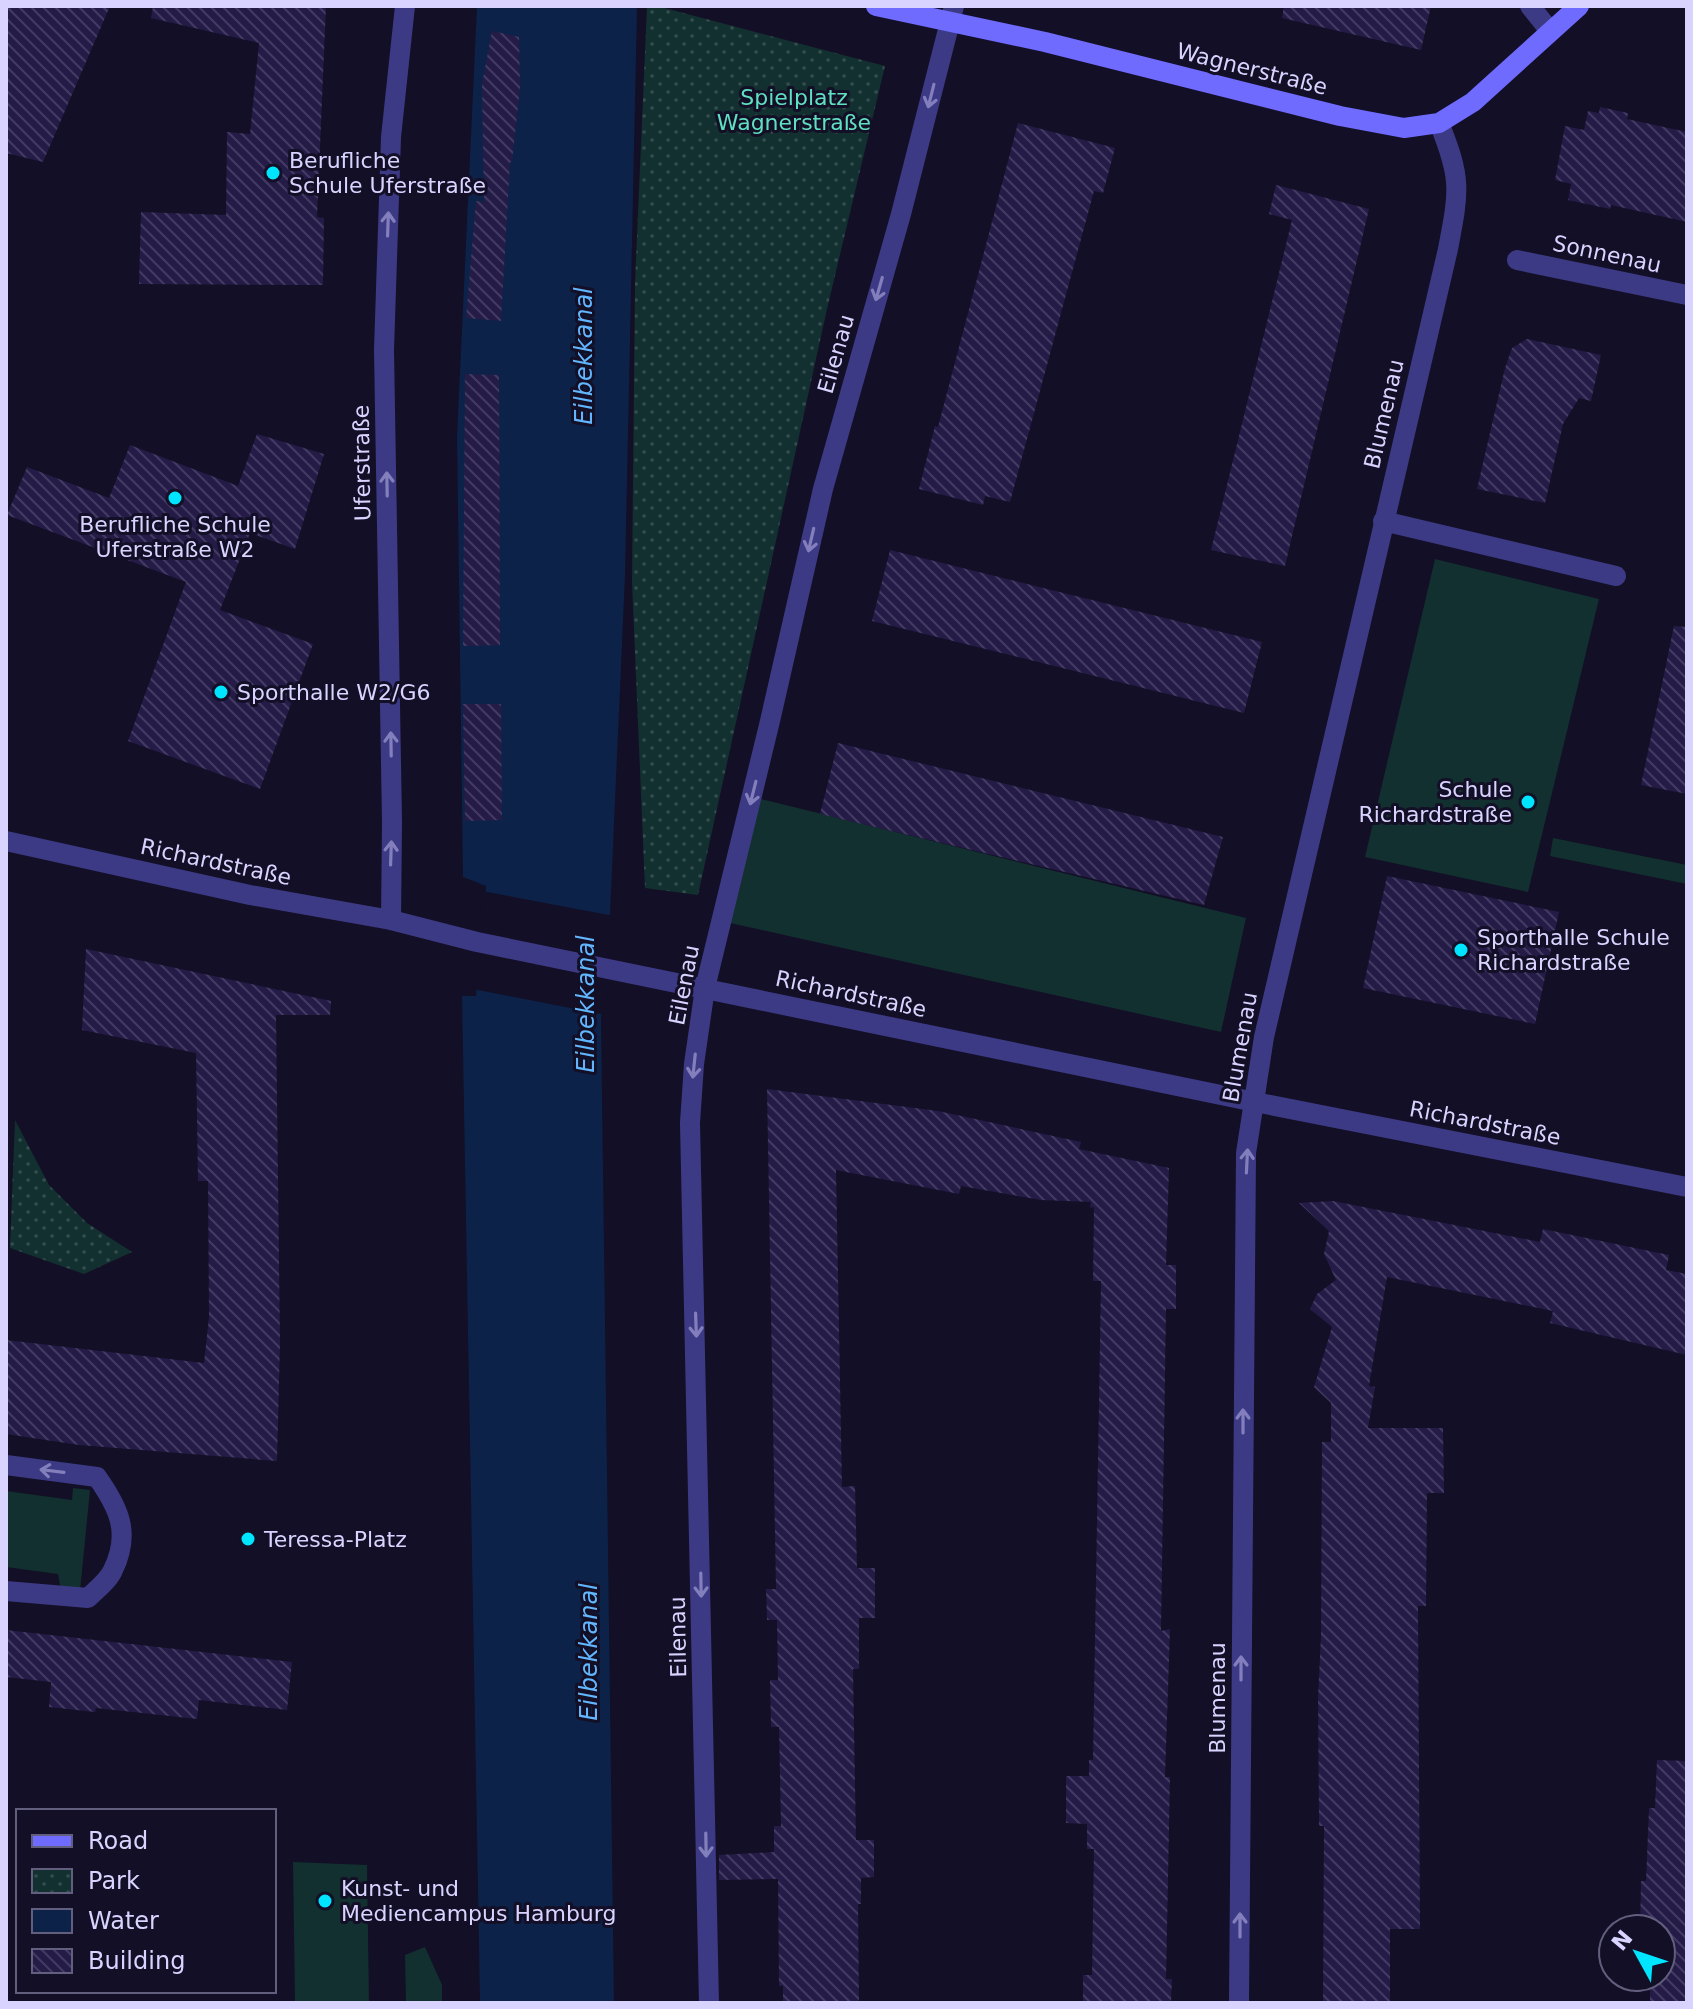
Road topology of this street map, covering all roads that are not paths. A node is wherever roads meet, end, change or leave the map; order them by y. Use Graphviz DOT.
graph roads {
  1 [pos="405,6"];
  2 [pos="876,6"];
  3 [pos="1530,6"];
  4 [pos="1579,6"];
  5 [pos="952,13"];
  6 [pos="1550,31"];
  7 [pos="1439,123"];
  8 [pos="1517,260"];
  9 [pos="1687,295"];
  10 [pos="1383,521"];
  11 [pos="1616,576"];
  12 [pos="6,841"];
  13 [pos="391,920"];
  14 [pos="705,988"];
  15 [pos="1255,1102"];
  16 [pos="1687,1187"];
  17 [pos="6,1465"];
  18 [pos="6,1591"];
  19 [pos="709,2003"];
  20 [pos="1239,2003"];
  13 -- 1 [label="street, Uferstraße, one-way"];
  2 -- 5 [label="main road, Wagnerstraße"];
  3 -- 6 [label="street"];
  4 -- 6 [label="main road, Wagnerstraße"];
  5 -- 7 [label="main road, Wagnerstraße"];
  5 -- 14 [label="street, Eilenau, one-way"];
  6 -- 7 [label="main road, Wagnerstraße"];
  7 -- 10 [label="street, Blumenau"];
  8 -- 9 [label="street, Sonnenau"];
  10 -- 11 [label="street"];
  10 -- 15 [label="street, Blumenau"];
  12 -- 13 [label="street, Richardstraße"];
  13 -- 14 [label="street, Richardstraße"];
  14 -- 15 [label="street, Richardstraße"];
  14 -- 19 [label="street, Eilenau, one-way"];
  15 -- 16 [label="street, Richardstraße"];
  20 -- 15 [label="street, Blumenau, one-way"];
  18 -- 17 [label="street, one-way"];
}
